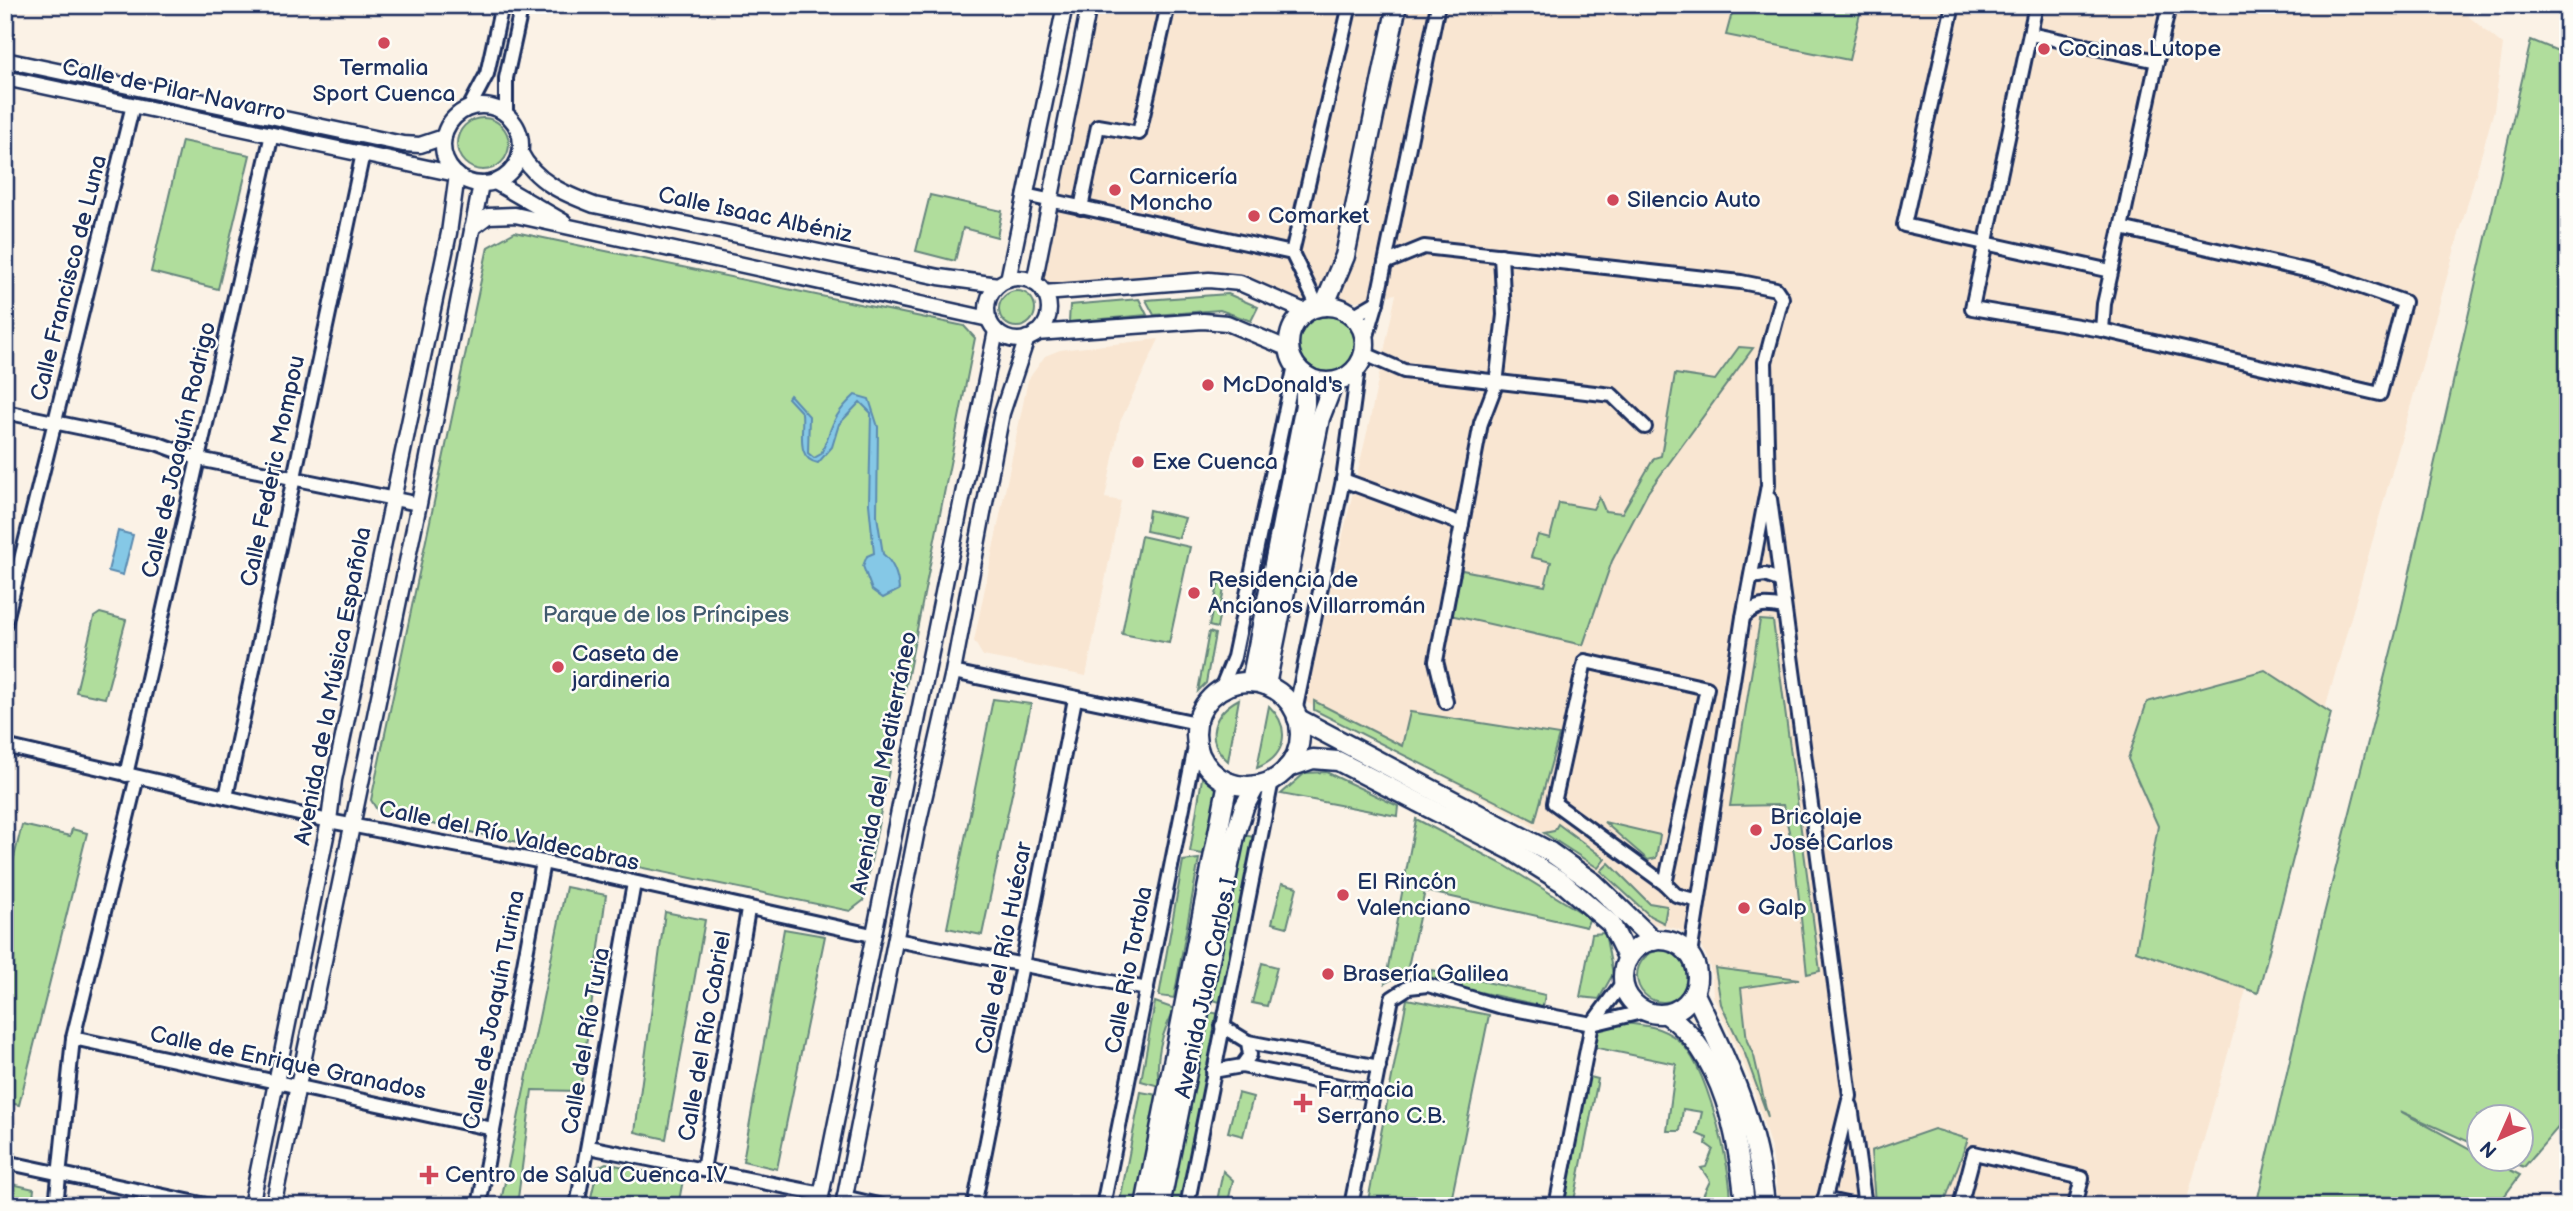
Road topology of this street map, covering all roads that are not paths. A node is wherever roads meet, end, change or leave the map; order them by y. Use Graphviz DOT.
graph roads {
  1 [pos="502,5"];
  2 [pos="522,5"];
  3 [pos="1065,5"];
  4 [pos="1090,5"];
  5 [pos="1168,5"];
  6 [pos="1350,5"];
  7 [pos="1396,5"];
  8 [pos="1438,5"];
  9 [pos="1953,5"];
  10 [pos="2036,5"];
  11 [pos="2169,5"];
  12 [pos="2030,34"];
  13 [pos="5,61"];
  14 [pos="2157,61"];
  15 [pos="5,78"];
  16 [pos="133,105"];
  17 [pos="470,108"];
  18 [pos="506,115"];
  19 [pos="272,134"];
  20 [pos="444,137"];
  21 [pos="520,152"];
  22 [pos="363,153"];
  23 [pos="456,175"];
  24 [pos="488,183"];
  25 [pos="1025,195"];
  26 [pos="1051,201"];
  27 [pos="1081,208"];
  28 [pos="472,228"];
  29 [pos="574,228"];
  30 [pos="2121,228"];
  31 [pos="1986,245"];
  32 [pos="1292,253"];
  33 [pos="1501,255"];
  34 [pos="1345,256"];
  35 [pos="1385,264"];
  36 [pos="2111,271"];
  37 [pos="1003,282"];
  38 [pos="1039,288"];
  39 [pos="1377,302"];
  40 [pos="1316,308"];
  41 [pos="1349,313"];
  42 [pos="993,325"];
  43 [pos="2102,330"];
  44 [pos="1031,336"];
  45 [pos="1363,354"];
  46 [pos="1296,363"];
  47 [pos="1334,382"];
  48 [pos="1496,384"];
  49 [pos="5,412"];
  50 [pos="55,420"];
  51 [pos="1645,427"];
  52 [pos="199,459"];
  53 [pos="293,479"];
  54 [pos="1343,480"];
  55 [pos="1768,485"];
  56 [pos="395,499"];
  57 [pos="419,504"];
  58 [pos="1462,524"];
  59 [pos="1751,577"];
  60 [pos="1779,580"];
  61 [pos="1783,608"];
  62 [pos="1743,617"];
  63 [pos="5,624"];
  64 [pos="953,672"];
  65 [pos="1258,684"];
  66 [pos="1221,689"];
  67 [pos="1075,699"];
  68 [pos="1446,702"];
  69 [pos="1296,715"];
  70 [pos="1197,723"];
  71 [pos="1196,742"];
  72 [pos="5,746"];
  73 [pos="1287,768"];
  74 [pos="131,776"];
  75 [pos="1228,782"];
  76 [pos="1264,783"];
  77 [pos="226,797"];
  78 [pos="329,821"];
  79 [pos="352,825"];
  80 [pos="543,862"];
  81 [pos="634,883"];
  82 [pos="1665,884"];
  83 [pos="1698,901"];
  84 [pos="748,910"];
  85 [pos="872,935"];
  86 [pos="896,940"];
  87 [pos="1654,941"];
  88 [pos="1690,955"];
  89 [pos="1628,959"];
  90 [pos="1022,964"];
  91 [pos="1623,982"];
  92 [pos="1147,989"];
  93 [pos="1694,992"];
  94 [pos="1646,1011"];
  95 [pos="1666,1014"];
  96 [pos="1592,1024"];
  97 [pos="1222,1026"];
  98 [pos="73,1038"];
  99 [pos="1248,1042"];
  100 [pos="1242,1066"];
  101 [pos="1378,1067"];
  102 [pos="1213,1071"];
  103 [pos="276,1082"];
  104 [pos="298,1087"];
  105 [pos="1373,1093"];
  106 [pos="1850,1096"];
  107 [pos="494,1129"];
  108 [pos="589,1147"];
  109 [pos="5,1162"];
  110 [pos="703,1170"];
  111 [pos="60,1175"];
  112 [pos="820,1200"];
  113 [pos="844,1202"];
  114 [pos="1824,1202"];
  115 [pos="57,1206"];
  116 [pos="211,1206"];
  117 [pos="251,1206"];
  118 [pos="273,1206"];
  119 [pos="479,1206"];
  120 [pos="577,1206"];
  121 [pos="882,1206"];
  122 [pos="974,1206"];
  123 [pos="1103,1206"];
  124 [pos="1145,1206"];
  125 [pos="1160,1206"];
  126 [pos="1187,1206"];
  127 [pos="1351,1206"];
  128 [pos="1556,1206"];
  129 [pos="1745,1206"];
  130 [pos="1765,1206"];
  131 [pos="1855,1206"];
  132 [pos="1865,1206"];
  133 [pos="1960,1206"];
  134 [pos="2075,1206"];
  1 -- 17 [label="street"];
  2 -- 18 [label="street"];
  3 -- 25 [label="street"];
  4 -- 26 [label="street"];
  5 -- 27 [label="street"];
  6 -- 32 [label="street"];
  7 -- 34 [label="main road"];
  8 -- 35 [label="street"];
  9 -- 31 [label="street"];
  10 -- 12 [label="street"];
  11 -- 14 [label="street"];
  12 -- 14 [label="street"];
  12 -- 31 [label="street"];
  13 -- 20 [label="street, Calle de Pilar Navarro"];
  14 -- 30 [label="street"];
  15 -- 16 [label="street, Calle de Pilar Navarro"];
  16 -- 19 [label="street, Calle de Pilar Navarro"];
  16 -- 50 [label="street, Calle Francisco de Luna"];
  17 -- 18 [label="street"];
  17 -- 20 [label="street"];
  18 -- 21 [label="street"];
  19 -- 22 [label="street, Calle de Pilar Navarro"];
  19 -- 52 [label="street, Calle de Joaquín Rodrigo"];
  20 -- 23 [label="street"];
  21 -- 24 [label="street"];
  21 -- 37 [label="street, Calle Isaac Albéniz"];
  22 -- 23 [label="street, Calle de Pilar Navarro"];
  22 -- 53 [label="street, Calle Federic Mompou"];
  23 -- 24 [label="street"];
  23 -- 56 [label="street, Avenida de la Música Española"];
  24 -- 28 [label="street, Avenida de la Música Española"];
  24 -- 29 [label="street"];
  25 -- 26 [label="street"];
  25 -- 37 [label="street"];
  26 -- 27 [label="street"];
  26 -- 38 [label="street"];
  27 -- 32 [label="street"];
  28 -- 29 [label="street"];
  28 -- 57 [label="street, Avenida de la Música Española"];
  29 -- 42 [label="street"];
  30 -- 36 [label="street"];
  30 -- 43 [label="street"];
  31 -- 36 [label="street"];
  31 -- 43 [label="street"];
  32 -- 40 [label="street"];
  33 -- 35 [label="street"];
  33 -- 48 [label="street"];
  33 -- 55 [label="street"];
  34 -- 40 [label="main road"];
  34 -- 41 [label="main road"];
  35 -- 39 [label="street"];
  36 -- 43 [label="street"];
  37 -- 38 [label="street"];
  37 -- 42 [label="street"];
  38 -- 40 [label="street"];
  38 -- 44 [label="street"];
  39 -- 41 [label="street"];
  39 -- 45 [label="street"];
  40 -- 41 [label="main road"];
  40 -- 46 [label="main road"];
  41 -- 45 [label="main road"];
  42 -- 44 [label="street"];
  42 -- 85 [label="street, Avenida del Mediterráneo"];
  44 -- 46 [label="street"];
  44 -- 64 [label="street, Avenida del Mediterráneo"];
  45 -- 47 [label="main road"];
  45 -- 48 [label="street"];
  45 -- 54 [label="street"];
  46 -- 47 [label="main road"];
  46 -- 65 [label="main road"];
  46 -- 66 [label="street"];
  47 -- 65 [label="main road"];
  48 -- 51 [label="street"];
  48 -- 58 [label="street"];
  49 -- 50 [label="street"];
  50 -- 52 [label="street"];
  50 -- 63 [label="street, Calle Francisco de Luna"];
  52 -- 53 [label="street"];
  52 -- 74 [label="street, Calle de Joaquín Rodrigo"];
  53 -- 56 [label="street"];
  53 -- 77 [label="street, Calle Federic Mompou"];
  54 -- 58 [label="street"];
  54 -- 69 [label="street"];
  55 -- 59 [label="street"];
  55 -- 60 [label="street"];
  56 -- 57 [label="street"];
  56 -- 78 [label="street, Avenida de la Música Española"];
  57 -- 79 [label="street, Avenida de la Música Española"];
  58 -- 68 [label="street"];
  59 -- 60 [label="street"];
  59 -- 62 [label="street"];
  60 -- 61 [label="street"];
  61 -- 62 [label="street"];
  61 -- 106 [label="street"];
  62 -- 83 [label="street"];
  64 -- 67 [label="street"];
  64 -- 86 [label="street, Avenida del Mediterráneo"];
  65 -- 66 [label="main road"];
  65 -- 69 [label="main road"];
  66 -- 70 [label="main road"];
  67 -- 70 [label="street"];
  67 -- 90 [label="street, Calle del Río Huécar"];
  69 -- 73 [label="main road"];
  69 -- 87 [label="main road"];
  70 -- 71 [label="main road"];
  71 -- 75 [label="main road"];
  71 -- 92 [label="street, Calle Rio Tortola"];
  72 -- 74 [label="street, Calle del Río Valdecabras"];
  73 -- 76 [label="main road"];
  73 -- 89 [label="main road"];
  74 -- 77 [label="street, Calle del Río Valdecabras"];
  74 -- 98 [label="street, Calle de Joaquín Rodrigo"];
  75 -- 76 [label="main road"];
  75 -- 124 [label="main road, Avenida Juan Carlos I"];
  76 -- 97 [label="street, Avenida Juan Carlos I"];
  76 -- 125 [label="main road, Avenida Juan Carlos I"];
  77 -- 78 [label="street, Calle del Río Valdecabras"];
  78 -- 79 [label="street, Calle del Río Valdecabras"];
  78 -- 103 [label="street, Avenida de la Música Española"];
  79 -- 80 [label="street, Calle del Río Valdecabras"];
  79 -- 104 [label="street, Avenida de la Música Española"];
  80 -- 81 [label="street, Calle del Río Valdecabras"];
  80 -- 107 [label="street, Calle de Joaquín Turina"];
  81 -- 84 [label="street, Calle del Río Valdecabras"];
  81 -- 108 [label="street, Calle del Río Turia"];
  82 -- 82 [label="street"];
  82 -- 83 [label="street"];
  83 -- 88 [label="street"];
  84 -- 85 [label="street, Calle del Río Valdecabras"];
  84 -- 110 [label="street, Calle del Río Cabriel"];
  85 -- 112 [label="street, Avenida del Mediterráneo"];
  86 -- 90 [label="street"];
  86 -- 113 [label="street, Avenida del Mediterráneo"];
  87 -- 88 [label="main road"];
  87 -- 89 [label="main road"];
  88 -- 93 [label="main road"];
  89 -- 91 [label="main road"];
  90 -- 92 [label="street"];
  90 -- 122 [label="street, Calle del Río Huécar"];
  91 -- 94 [label="main road"];
  91 -- 96 [label="street"];
  92 -- 123 [label="street, Calle Rio Tortola"];
  93 -- 95 [label="main road"];
  93 -- 130 [label="main road"];
  94 -- 95 [label="main road"];
  94 -- 96 [label="street"];
  95 -- 129 [label="main road"];
  96 -- 101 [label="street"];
  96 -- 128 [label="street"];
  97 -- 99 [label="street"];
  97 -- 102 [label="street, Avenida Juan Carlos I"];
  98 -- 103 [label="street, Calle de Enrique Granados"];
  98 -- 111 [label="street, Calle de Joaquín Rodrigo"];
  99 -- 100 [label="street"];
  99 -- 101 [label="street"];
  100 -- 102 [label="street"];
  100 -- 105 [label="street"];
  101 -- 105 [label="street"];
  102 -- 126 [label="street, Avenida Juan Carlos I"];
  103 -- 104 [label="street, Calle de Enrique Granados"];
  103 -- 117 [label="street, Avenida de la Música Española"];
  104 -- 107 [label="street, Calle de Enrique Granados"];
  104 -- 118 [label="street, Avenida de la Música Española"];
  105 -- 127 [label="street"];
  106 -- 114 [label="street"];
  106 -- 132 [label="street"];
  107 -- 119 [label="street, Calle de Joaquín Turina"];
  108 -- 110 [label="street"];
  108 -- 120 [label="street, Calle del Río Turia"];
  109 -- 111 [label="street"];
  110 -- 112 [label="street"];
  111 -- 115 [label="street, Calle de Joaquín Rodrigo"];
  111 -- 116 [label="street"];
  113 -- 121 [label="street"];
  114 -- 131 [label="street"];
  133 -- 134 [label="street"];
}
